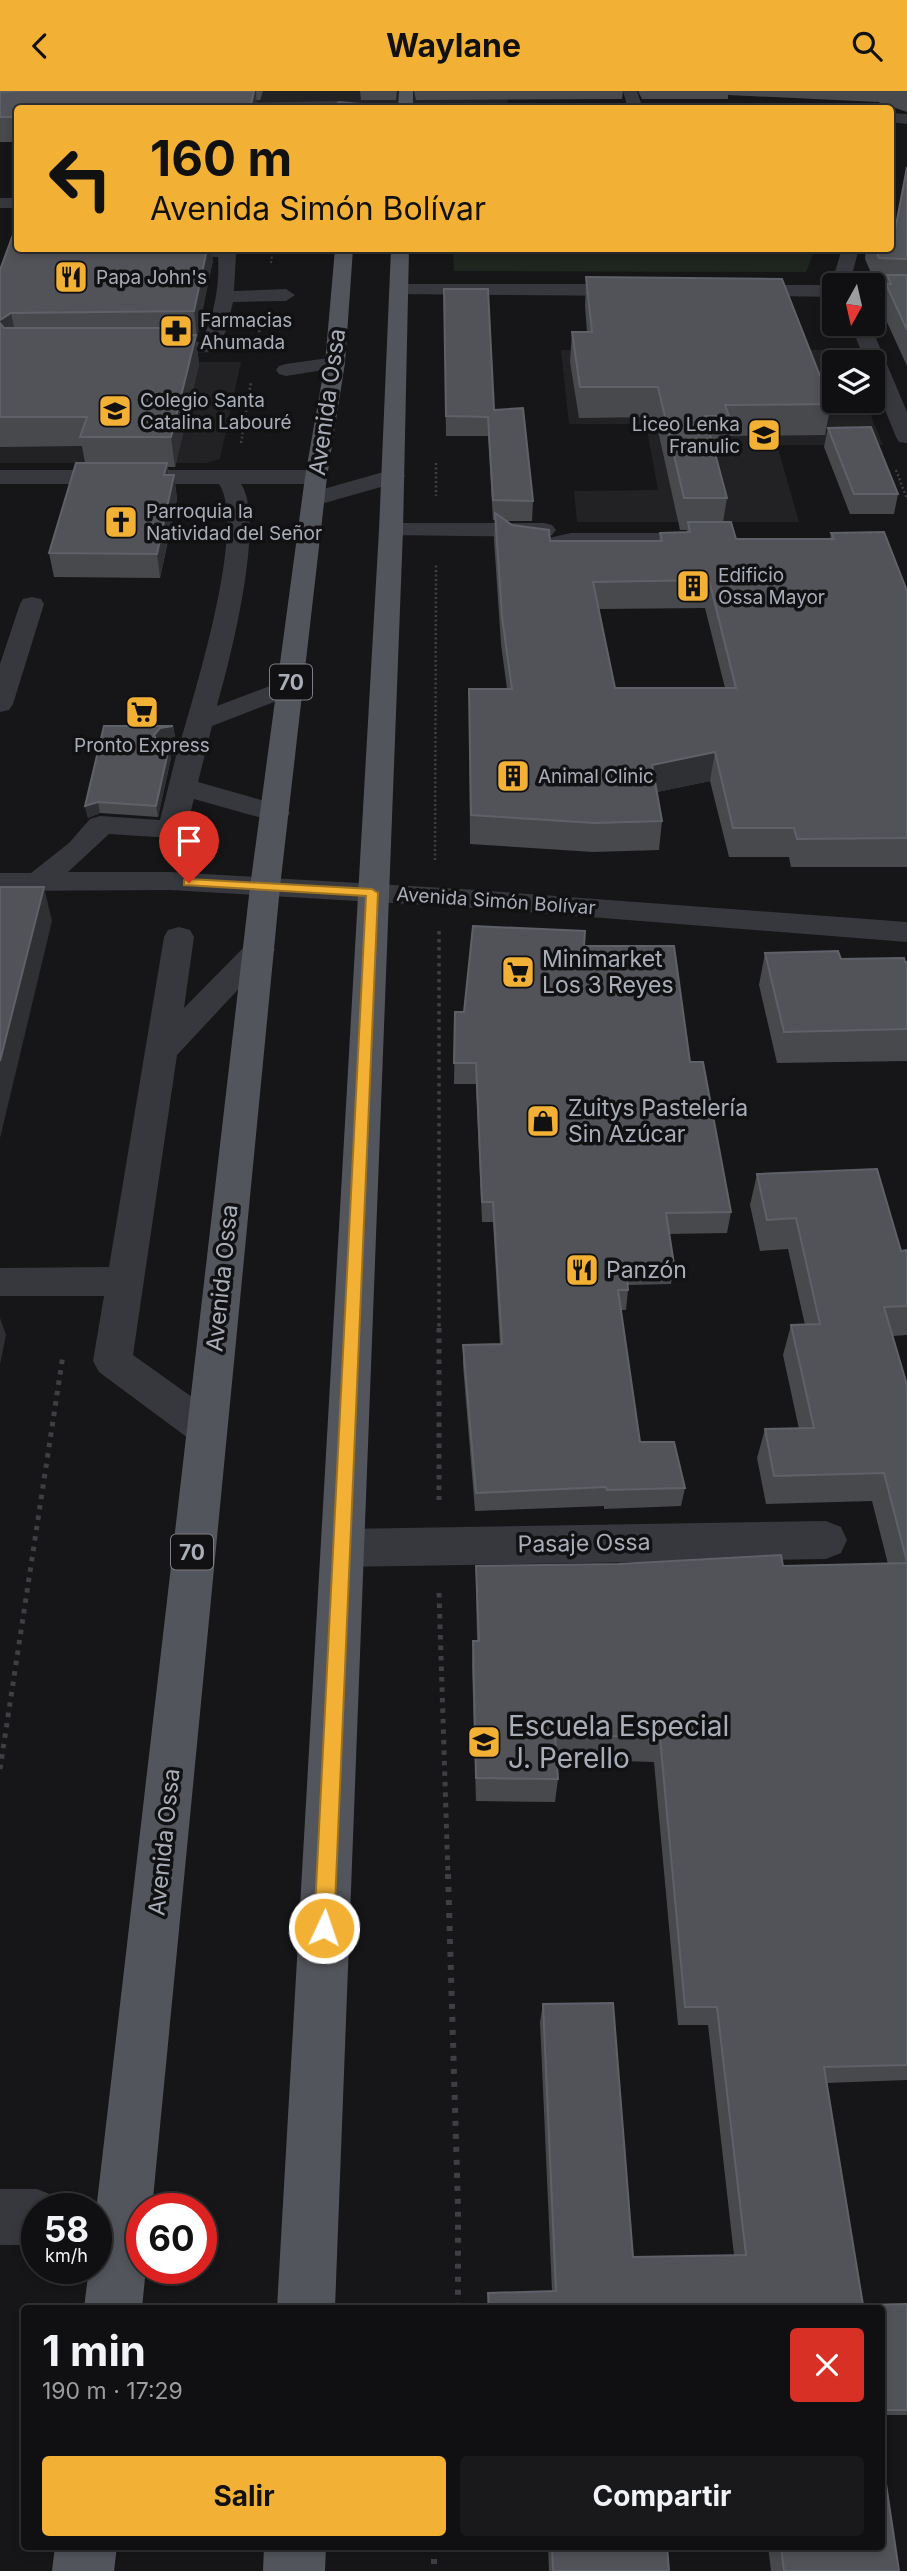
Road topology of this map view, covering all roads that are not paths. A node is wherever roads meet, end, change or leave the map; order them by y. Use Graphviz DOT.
graph roads {
  1 [pos="340,101"];
  2 [pos="235,105"];
  3 [pos="362,105"];
  4 [pos="222,252"];
  5 [pos="344,252"];
  6 [pos="400,252"];
  7 [pos="849,252"];
  8 [pos="843,273"];
  9 [pos="398,290"];
  10 [pos="653,290"];
  11 [pos="720,291"];
  12 [pos="822,291"];
  13 [pos="886,291"];
  14 [pos="907,291"];
  15 [pos="286,295"];
  16 [pos="223,296"];
  17 [pos="122,350"];
  18 [pos="335,363"];
  19 [pos="286,370"];
  20 [pos="885,376"];
  21 [pos="907,376"];
  22 [pos="885,385"];
  23 [pos="907,437"];
  24 [pos="394,476"];
  25 [pos="0,477"];
  26 [pos="226,477"];
  27 [pos="315,488"];
  28 [pos="391,530"];
  29 [pos="503,530"];
  30 [pos="605,530"];
  31 [pos="732,540"];
  32 [pos="32,604"];
  33 [pos="291,686"];
  34 [pos="0,704"];
  35 [pos="188,739"];
  36 [pos="184,786"];
  37 [pos="276,813"];
  38 [pos="172,829"];
  39 [pos="170,881"];
  40 [pos="0,882"];
  41 [pos="38,882"];
  42 [pos="265,887"];
  43 [pos="372,893"];
  44 [pos="907,932"];
  45 [pos="179,937"];
  46 [pos="259,950"];
  47 [pos="160,1053"];
  48 [pos="124,1281"];
  49 [pos="0,1282"];
  50 [pos="206,1429"];
  51 [pos="826,1540"];
  52 [pos="342,1548"];
  53 [pos="112,2202"];
  54 [pos="0,2217"];
  55 [pos="21,2217"];
  56 [pos="112,2278"];
  57 [pos="113,2305"];
  58 [pos="306,2305"];
  59 [pos="86,2550"];
  60 [pos="295,2550"];
  61 [pos="83,2571"];
  62 [pos="294,2571"];
  1 -- 2 [label="street"];
  1 -- 3 [label="main road"];
  4 -- 16 [label="street"];
  5 -- 18 [label="main road, Avenida Ossa / 70"];
  6 -- 9 [label="main road"];
  7 -- 8 [label="street"];
  9 -- 10 [label="street"];
  9 -- 24 [label="main road"];
  11 -- 12 [label="street"];
  13 -- 14 [label="street"];
  15 -- 16 [label="street"];
  16 -- 17 [label="street"];
  18 -- 19 [label="street"];
  18 -- 27 [label="main road, Avenida Ossa / 70"];
  20 -- 21 [label="street"];
  22 -- 23 [label="street"];
  24 -- 27 [label="street"];
  24 -- 28 [label="main road"];
  25 -- 26 [label="street"];
  26 -- 27 [label="street"];
  26 -- 35 [label="street"];
  27 -- 33 [label="main road, Avenida Ossa / 70"];
  28 -- 29 [label="street"];
  28 -- 43 [label="main road"];
  29 -- 30 [label="street"];
  29 -- 31 [label="street"];
  32 -- 34 [label="street"];
  33 -- 35 [label="street"];
  33 -- 37 [label="main road, Avenida Ossa / 70"];
  35 -- 36 [label="street"];
  36 -- 37 [label="street"];
  36 -- 38 [label="street"];
  37 -- 42 [label="main road, Avenida Ossa / 70"];
  38 -- 39 [label="street"];
  38 -- 41 [label="street"];
  39 -- 41 [label="street, Avenida Simón Bolívar"];
  39 -- 42 [label="street, Avenida Simón Bolívar"];
  40 -- 41 [label="street, Avenida Simón Bolívar"];
  42 -- 43 [label="street, Avenida Simón Bolívar"];
  42 -- 46 [label="main road, Avenida Ossa / 70"];
  43 -- 44 [label="street, Avenida Simón Bolívar"];
  43 -- 52 [label="main road"];
  45 -- 47 [label="street"];
  46 -- 47 [label="street"];
  46 -- 50 [label="main road, Avenida Ossa / 70"];
  47 -- 48 [label="street"];
  48 -- 49 [label="street"];
  48 -- 50 [label="street"];
  50 -- 53 [label="main road, Avenida Ossa / 70"];
  51 -- 52 [label="street, Pasaje Ossa"];
  52 -- 58 [label="main road"];
  54 -- 55 [label="street"];
  56 -- 57 [label="main road, Avenida Ossa / 70"];
  59 -- 61 [label="main road"];
  60 -- 62 [label="main road"];
}
